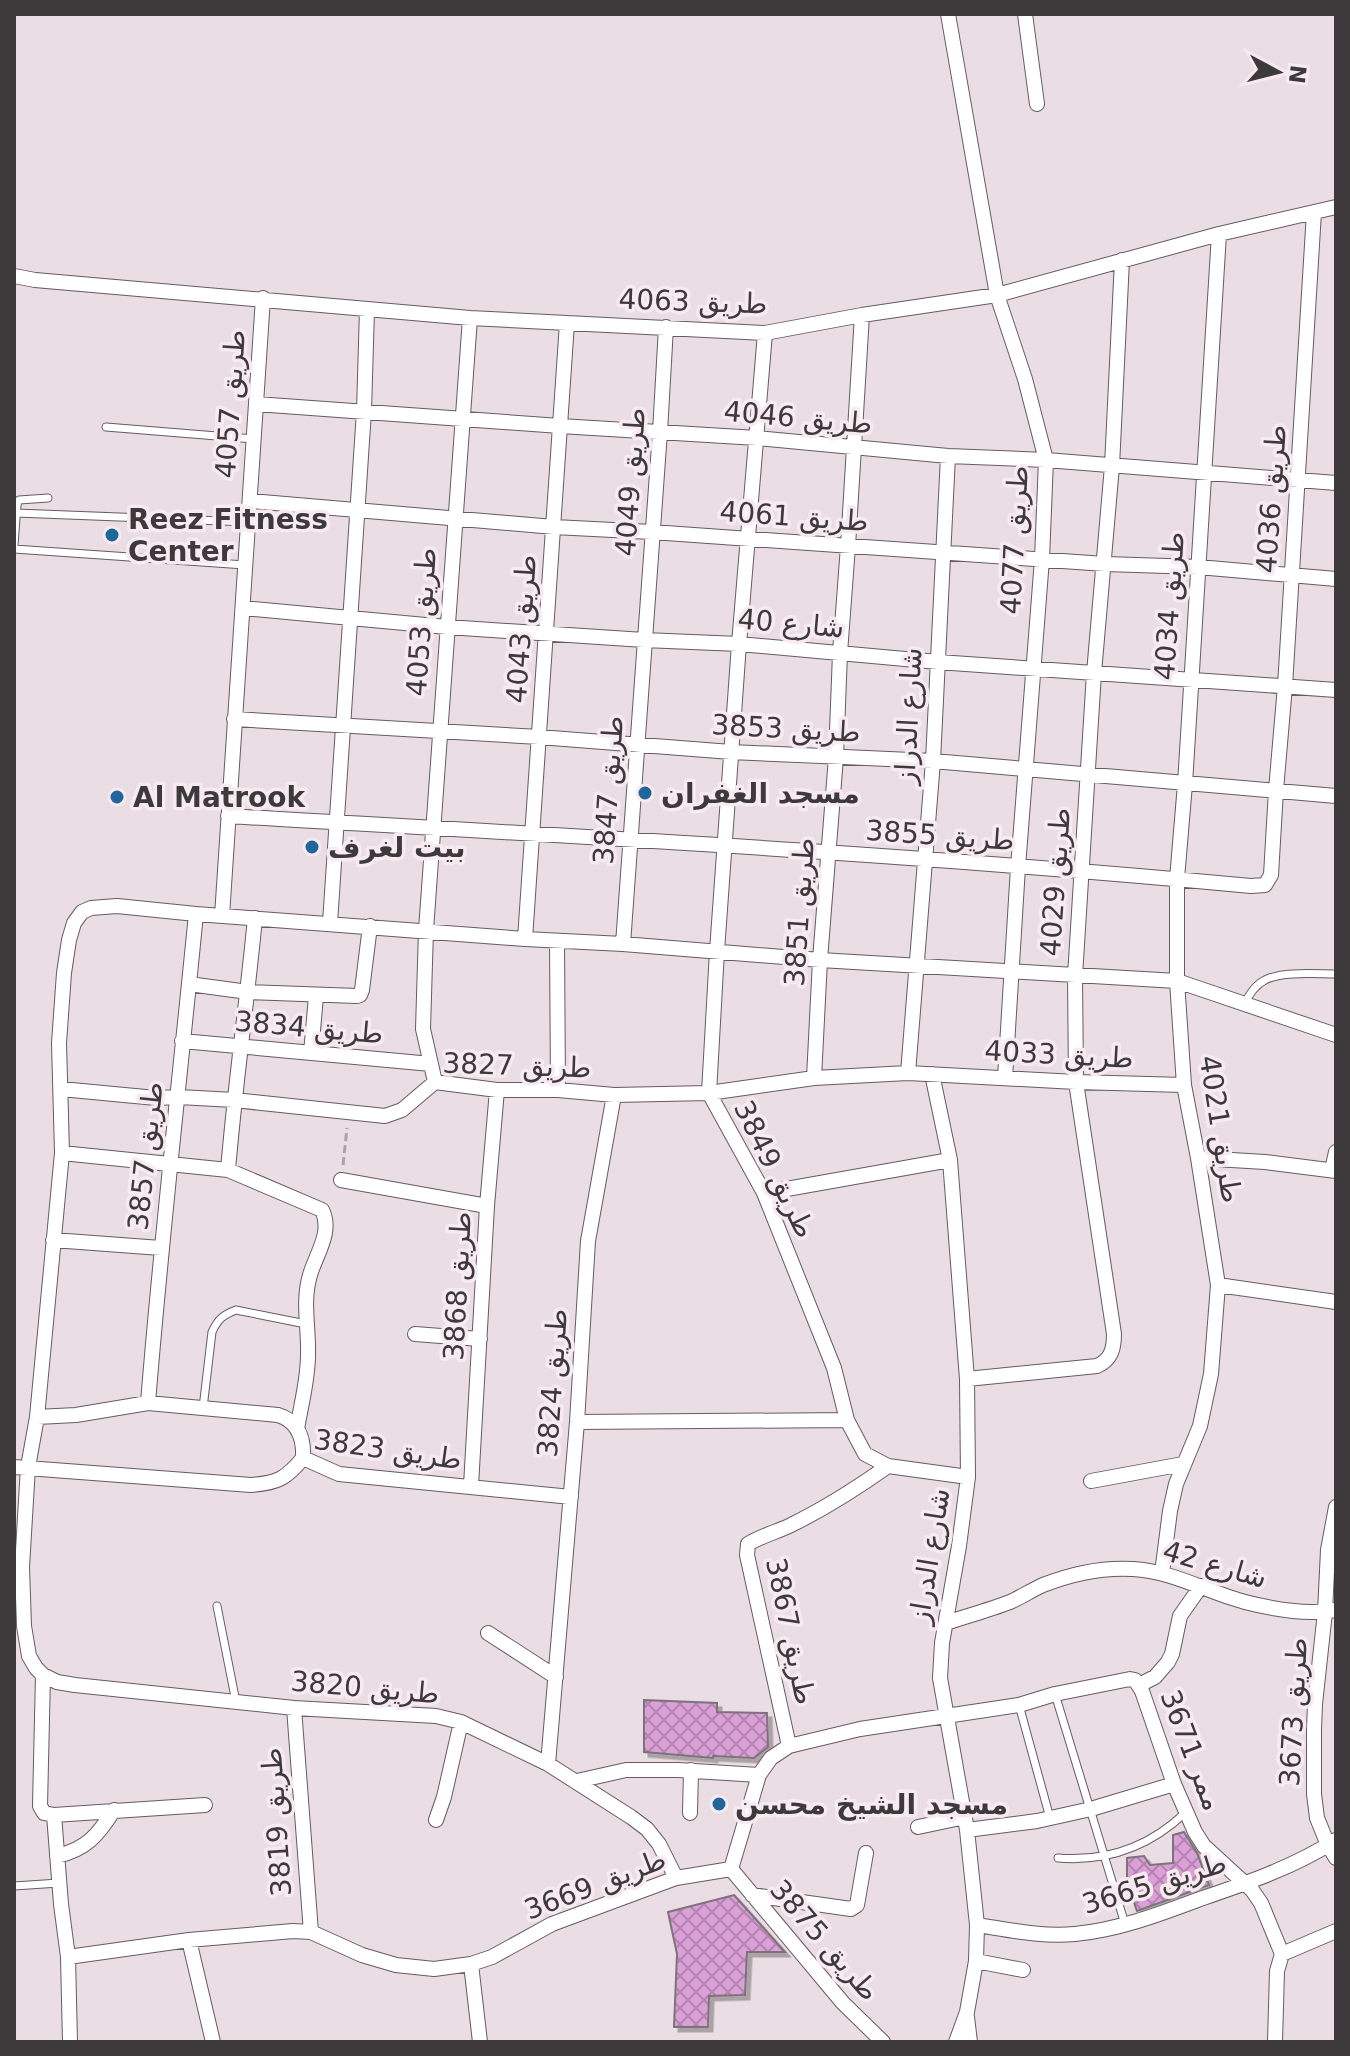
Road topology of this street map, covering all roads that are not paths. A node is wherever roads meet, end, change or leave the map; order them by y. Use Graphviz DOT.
graph roads {
  1 [pos="948,14"];
  2 [pos="1025,14"];
  3 [pos="1037,104"];
  4 [pos="1336,207"];
  5 [pos="1314,212"];
  6 [pos="1219,234"];
  7 [pos="1122,260"];
  8 [pos="14,276"];
  9 [pos="35,280"];
  10 [pos="14,287"];
  11 [pos="997,295"];
  12 [pos="263,298"];
  13 [pos="367,309"];
  14 [pos="862,315"];
  15 [pos="470,318"];
  16 [pos="567,323"];
  17 [pos="666,327"];
  18 [pos="765,333"];
  19 [pos="256,404"];
  20 [pos="364,411"];
  21 [pos="462,418"];
  22 [pos="560,426"];
  23 [pos="106,427"];
  24 [pos="660,432"];
  25 [pos="757,438"];
  26 [pos="254,439"];
  27 [pos="854,447"];
  28 [pos="948,456"];
  29 [pos="1046,460"];
  30 [pos="1112,466"];
  31 [pos="1204,473"];
  32 [pos="1298,480"];
  33 [pos="1336,483"];
  34 [pos="48,498"];
  35 [pos="250,501"];
  36 [pos="357,511"];
  37 [pos="16,513"];
  38 [pos="455,519"];
  39 [pos="248,522"];
  40 [pos="554,527"];
  41 [pos="652,532"];
  42 [pos="748,538"];
  43 [pos="848,546"];
  44 [pos="14,547"];
  45 [pos="942,552"];
  46 [pos="1042,559"];
  47 [pos="1105,564"];
  48 [pos="245,565"];
  49 [pos="1198,567"];
  50 [pos="1292,576"];
  51 [pos="1336,579"];
  52 [pos="243,608"];
  53 [pos="349,619"];
  54 [pos="447,627"];
  55 [pos="546,634"];
  56 [pos="644,640"];
  57 [pos="739,644"];
  58 [pos="840,653"];
  59 [pos="938,662"];
  60 [pos="1032,669"];
  61 [pos="1094,673"];
  62 [pos="1191,680"];
  63 [pos="1285,686"];
  64 [pos="1336,690"];
  65 [pos="234,719"];
  66 [pos="342,724"];
  67 [pos="439,733"];
  68 [pos="539,737"];
  69 [pos="637,746"];
  70 [pos="731,752"];
  71 [pos="836,757"];
  72 [pos="933,761"];
  73 [pos="1026,769"];
  74 [pos="1087,775"];
  75 [pos="1185,784"];
  76 [pos="1276,790"];
  77 [pos="1336,796"];
  78 [pos="228,816"];
  79 [pos="336,822"];
  80 [pos="433,828"];
  81 [pos="532,834"];
  82 [pos="631,840"];
  83 [pos="725,846"];
  84 [pos="829,853"];
  85 [pos="925,860"];
  86 [pos="1018,867"];
  87 [pos="1081,873"];
  88 [pos="1177,879"];
  89 [pos="196,914"];
  90 [pos="222,916"];
  91 [pos="255,918"];
  92 [pos="330,923"];
  93 [pos="370,926"];
  94 [pos="426,930"];
  95 [pos="525,939"];
  96 [pos="557,941"];
  97 [pos="623,944"];
  98 [pos="717,951"];
  99 [pos="820,960"];
  100 [pos="917,965"];
  101 [pos="1013,971"];
  102 [pos="1336,974"];
  103 [pos="1075,976"];
  104 [pos="1177,981"];
  105 [pos="189,984"];
  106 [pos="248,992"];
  107 [pos="316,996"];
  108 [pos="1244,1004"];
  109 [pos="1336,1035"];
  110 [pos="182,1041"];
  111 [pos="242,1047"];
  112 [pos="311,1053"];
  113 [pos="431,1064"];
  114 [pos="908,1073"];
  115 [pos="932,1074"];
  116 [pos="814,1078"];
  117 [pos="1005,1078"];
  118 [pos="435,1082"];
  119 [pos="1076,1082"];
  120 [pos="1184,1085"];
  121 [pos="61,1089"];
  122 [pos="497,1090"];
  123 [pos="558,1090"];
  124 [pos="709,1093"];
  125 [pos="614,1095"];
  126 [pos="179,1097"];
  127 [pos="234,1100"];
  128 [pos="1336,1152"];
  129 [pos="62,1153"];
  130 [pos="1198,1158"];
  131 [pos="950,1160"];
  132 [pos="171,1164"];
  133 [pos="228,1170"];
  134 [pos="1334,1170"];
  135 [pos="341,1180"];
  136 [pos="764,1193"];
  137 [pos="487,1206"];
  138 [pos="53,1240"];
  139 [pos="161,1248"];
  140 [pos="1218,1285"];
  141 [pos="1336,1302"];
  142 [pos="306,1324"];
  143 [pos="415,1334"];
  144 [pos="480,1339"];
  145 [pos="967,1379"];
  146 [pos="148,1403"];
  147 [pos="203,1408"];
  148 [pos="37,1417"];
  149 [pos="847,1420"];
  150 [pos="577,1422"];
  151 [pos="297,1429"];
  152 [pos="303,1458"];
  153 [pos="1183,1464"];
  154 [pos="888,1466"];
  155 [pos="21,1467"];
  156 [pos="968,1477"];
  157 [pos="1091,1481"];
  158 [pos="471,1486"];
  159 [pos="571,1497"];
  160 [pos="1336,1507"];
  161 [pos="1162,1573"];
  162 [pos="1201,1586"];
  163 [pos="217,1606"];
  164 [pos="1330,1611"];
  165 [pos="946,1623"];
  166 [pos="488,1633"];
  167 [pos="43,1675"];
  168 [pos="556,1677"];
  169 [pos="1137,1682"];
  170 [pos="1055,1694"];
  171 [pos="236,1702"];
  172 [pos="1019,1705"];
  173 [pos="294,1708"];
  174 [pos="947,1716"];
  175 [pos="461,1722"];
  176 [pos="789,1746"];
  177 [pos="548,1764"];
  178 [pos="691,1770"];
  179 [pos="759,1775"];
  180 [pos="577,1781"];
  181 [pos="1174,1784"];
  182 [pos="205,1805"];
  183 [pos="1091,1809"];
  184 [pos="114,1810"];
  185 [pos="690,1813"];
  186 [pos="1185,1813"];
  187 [pos="54,1815"];
  188 [pos="1050,1818"];
  189 [pos="436,1820"];
  190 [pos="966,1823"];
  191 [pos="918,1827"];
  192 [pos="1333,1848"];
  193 [pos="866,1853"];
  194 [pos="57,1856"];
  195 [pos="1106,1856"];
  196 [pos="1058,1858"];
  197 [pos="731,1869"];
  198 [pos="676,1878"];
  199 [pos="59,1883"];
  200 [pos="1246,1883"];
  201 [pos="14,1886"];
  202 [pos="752,1895"];
  203 [pos="1125,1924"];
  204 [pos="977,1925"];
  205 [pos="1336,1931"];
  206 [pos="311,1932"];
  207 [pos="189,1940"];
  208 [pos="1282,1954"];
  209 [pos="68,1957"];
  210 [pos="976,1961"];
  211 [pos="471,1964"];
  212 [pos="1023,1970"];
  213 [pos="967,2012"];
  214 [pos="70,2042"];
  215 [pos="213,2042"];
  216 [pos="480,2042"];
  217 [pos="883,2042"];
  218 [pos="956,2042"];
  219 [pos="970,2042"];
  220 [pos="1275,2042"];
  1 -- 11 [label="street, طريق 4077"];
  2 -- 3 [label="street"];
  4 -- 5 [label="street, طريق 4063"];
  5 -- 6 [label="street, طريق 4063"];
  5 -- 32 [label="street, طريق 4036"];
  6 -- 7 [label="street, طريق 4063"];
  6 -- 31 [label="street, طريق 4034"];
  7 -- 11 [label="street, طريق 4063"];
  7 -- 30 [label="street, طريق 4029"];
  8 -- 9 [label="street, طريق 4063"];
  9 -- 10 [label="street, طريق 4063"];
  9 -- 12 [label="street, طريق 4063"];
  11 -- 14 [label="street, طريق 4063"];
  11 -- 29 [label="street, طريق 4077"];
  12 -- 13 [label="street, طريق 4063"];
  12 -- 19 [label="street, طريق 4057"];
  13 -- 15 [label="street, طريق 4063"];
  13 -- 20 [label="street"];
  14 -- 18 [label="street, طريق 4063"];
  14 -- 27 [label="street, طريق 3851"];
  15 -- 16 [label="street, طريق 4063"];
  15 -- 21 [label="street, طريق 4053"];
  16 -- 17 [label="street, طريق 4063"];
  16 -- 22 [label="street, طريق 4043"];
  17 -- 18 [label="street, طريق 4063"];
  17 -- 24 [label="street, طريق 4049"];
  18 -- 25 [label="street, طريق 3849"];
  19 -- 20 [label="street, طريق 4046"];
  19 -- 26 [label="street, طريق 4057"];
  20 -- 21 [label="street, طريق 4046"];
  20 -- 36 [label="street"];
  21 -- 22 [label="street, طريق 4046"];
  21 -- 38 [label="street, طريق 4053"];
  22 -- 24 [label="street, طريق 4046"];
  22 -- 40 [label="street, طريق 4043"];
  23 -- 26 [label="lane"];
  24 -- 25 [label="street, طريق 4046"];
  24 -- 41 [label="street, طريق 4049"];
  25 -- 27 [label="street, طريق 4046"];
  25 -- 42 [label="street, طريق 3849"];
  26 -- 35 [label="street, طريق 4057"];
  27 -- 28 [label="street, طريق 4046"];
  27 -- 43 [label="street, طريق 3851"];
  28 -- 29 [label="street, طريق 4046"];
  28 -- 45 [label="street, شارع الدراز"];
  29 -- 30 [label="street, طريق 4046"];
  29 -- 46 [label="street, طريق 4077"];
  30 -- 31 [label="street, طريق 4046"];
  30 -- 47 [label="street, طريق 4029"];
  31 -- 32 [label="street, طريق 4046"];
  31 -- 49 [label="street, طريق 4034"];
  32 -- 33 [label="street, طريق 4046"];
  32 -- 50 [label="street, طريق 4036"];
  34 -- 37 [label="lane"];
  35 -- 36 [label="street, طريق 4061"];
  35 -- 39 [label="street, طريق 4057"];
  36 -- 38 [label="street, طريق 4061"];
  36 -- 53 [label="street"];
  37 -- 39 [label="lane"];
  37 -- 44 [label="lane"];
  38 -- 40 [label="street, طريق 4061"];
  38 -- 54 [label="street, طريق 4053"];
  39 -- 48 [label="street, طريق 4057"];
  40 -- 41 [label="street, طريق 4061"];
  40 -- 55 [label="street, طريق 4043"];
  41 -- 42 [label="street, طريق 4061"];
  41 -- 56 [label="street, طريق 4049"];
  42 -- 43 [label="street, طريق 4061"];
  42 -- 57 [label="street, طريق 3849"];
  43 -- 45 [label="street, طريق 4061"];
  43 -- 58 [label="street, طريق 3851"];
  44 -- 48 [label="lane"];
  45 -- 46 [label="street, طريق 4061"];
  45 -- 59 [label="street, شارع الدراز"];
  46 -- 47 [label="street, طريق 4061"];
  46 -- 60 [label="street, طريق 4077"];
  47 -- 49 [label="street, طريق 4061"];
  47 -- 61 [label="street, طريق 4029"];
  48 -- 52 [label="street, طريق 4057"];
  49 -- 50 [label="street, طريق 4061"];
  49 -- 62 [label="street, طريق 4034"];
  50 -- 51 [label="street, طريق 4061"];
  50 -- 63 [label="street, طريق 4036"];
  52 -- 53 [label="street, شارع 40"];
  52 -- 65 [label="street, طريق 4057"];
  53 -- 54 [label="street, شارع 40"];
  53 -- 66 [label="street"];
  54 -- 55 [label="street, شارع 40"];
  54 -- 67 [label="street, طريق 4053"];
  55 -- 56 [label="street, شارع 40"];
  55 -- 68 [label="street, طريق 4043"];
  56 -- 57 [label="street, شارع 40"];
  56 -- 69 [label="street, طريق 3847"];
  57 -- 58 [label="street, شارع 40"];
  57 -- 70 [label="street, طريق 3849"];
  58 -- 59 [label="street, شارع 40"];
  58 -- 71 [label="street, طريق 3851"];
  59 -- 60 [label="street, شارع 40"];
  59 -- 72 [label="street, شارع الدراز"];
  60 -- 61 [label="street, شارع 40"];
  60 -- 73 [label="street, طريق 4077"];
  61 -- 62 [label="street, شارع 40"];
  61 -- 74 [label="street, طريق 4029"];
  62 -- 63 [label="street, شارع 40"];
  62 -- 75 [label="street, طريق 4034"];
  63 -- 64 [label="street, شارع 40"];
  63 -- 76 [label="street, طريق 4036"];
  65 -- 66 [label="street, طريق 3853"];
  65 -- 78 [label="street, طريق 4057"];
  66 -- 67 [label="street, طريق 3853"];
  66 -- 79 [label="street"];
  67 -- 68 [label="street, طريق 3853"];
  67 -- 80 [label="street, طريق 4053"];
  68 -- 69 [label="street, طريق 3853"];
  68 -- 81 [label="street, طريق 4043"];
  69 -- 70 [label="street, طريق 3853"];
  69 -- 82 [label="street, طريق 3847"];
  70 -- 71 [label="street, طريق 3853"];
  70 -- 83 [label="street, طريق 3849"];
  71 -- 72 [label="street, طريق 3853"];
  71 -- 84 [label="street, طريق 3851"];
  72 -- 73 [label="street, طريق 3853"];
  72 -- 85 [label="street, شارع الدراز"];
  73 -- 74 [label="street, طريق 3853"];
  73 -- 86 [label="street, طريق 4077"];
  74 -- 75 [label="street, طريق 3853"];
  74 -- 87 [label="street, طريق 4029"];
  75 -- 76 [label="street, طريق 3853"];
  75 -- 88 [label="street, طريق 4034"];
  76 -- 77 [label="street, طريق 3853"];
  76 -- 88 [label="street, طريق 3855"];
  78 -- 79 [label="street, طريق 3855"];
  78 -- 90 [label="street, طريق 4057"];
  79 -- 80 [label="street, طريق 3855"];
  79 -- 92 [label="street"];
  80 -- 81 [label="street, طريق 3855"];
  80 -- 94 [label="street, طريق 4053"];
  81 -- 82 [label="street, طريق 3855"];
  81 -- 95 [label="street, طريق 4043"];
  82 -- 83 [label="street, طريق 3855"];
  82 -- 97 [label="street, طريق 3847"];
  83 -- 84 [label="street, طريق 3855"];
  83 -- 98 [label="street, طريق 3849"];
  84 -- 85 [label="street, طريق 3855"];
  84 -- 99 [label="street, طريق 3851"];
  85 -- 86 [label="street, طريق 3855"];
  85 -- 100 [label="street, شارع الدراز"];
  86 -- 87 [label="street, طريق 3855"];
  86 -- 101 [label="street, طريق 4077"];
  87 -- 88 [label="street, طريق 3855"];
  87 -- 103 [label="street, طريق 4029"];
  88 -- 104 [label="street, طريق 4034"];
  89 -- 90 [label="street"];
  89 -- 105 [label="street, طريق 3857"];
  89 -- 121 [label="street"];
  90 -- 91 [label="street"];
  91 -- 92 [label="street"];
  91 -- 106 [label="street"];
  92 -- 93 [label="street"];
  93 -- 94 [label="street"];
  93 -- 107 [label="street, طريق 3834"];
  94 -- 95 [label="street"];
  94 -- 113 [label="street, طريق 4053"];
  95 -- 96 [label="street"];
  96 -- 97 [label="street"];
  96 -- 123 [label="street"];
  97 -- 98 [label="street"];
  98 -- 99 [label="street"];
  98 -- 124 [label="street, طريق 3849"];
  99 -- 100 [label="street"];
  99 -- 116 [label="street, طريق 3851"];
  100 -- 101 [label="street"];
  100 -- 114 [label="street, شارع الدراز"];
  101 -- 103 [label="street"];
  101 -- 117 [label="street, طريق 4077"];
  102 -- 108 [label="lane"];
  103 -- 104 [label="street"];
  103 -- 119 [label="street, طريق 4029"];
  104 -- 108 [label="street"];
  104 -- 120 [label="street, طريق 4021"];
  105 -- 106 [label="street"];
  105 -- 110 [label="street, طريق 3857"];
  106 -- 107 [label="street"];
  106 -- 111 [label="street"];
  107 -- 112 [label="street"];
  108 -- 109 [label="street"];
  110 -- 111 [label="street, طريق 3834"];
  110 -- 126 [label="street, طريق 3857"];
  111 -- 112 [label="street, طريق 3834"];
  111 -- 127 [label="street"];
  112 -- 113 [label="street, طريق 3834"];
  113 -- 118 [label="street, طريق 4053"];
  114 -- 115 [label="street, طريق 3827"];
  114 -- 116 [label="street, طريق 3827"];
  115 -- 117 [label="street, طريق 4033"];
  115 -- 131 [label="street, شارع الدراز"];
  116 -- 124 [label="street, طريق 3827"];
  117 -- 119 [label="street, طريق 4033"];
  118 -- 122 [label="street, طريق 3827"];
  118 -- 127 [label="street, طريق 3827"];
  119 -- 120 [label="street, طريق 4033"];
  119 -- 145 [label="street, طريق 4029"];
  120 -- 130 [label="street, طريق 4021"];
  121 -- 126 [label="street, طريق 3827"];
  121 -- 129 [label="street"];
  122 -- 123 [label="street, طريق 3827"];
  122 -- 137 [label="street, طريق 3868"];
  123 -- 125 [label="street, طريق 3827"];
  124 -- 125 [label="street, طريق 3827"];
  124 -- 136 [label="street, طريق 3849"];
  125 -- 150 [label="street, طريق 3824"];
  126 -- 127 [label="street, طريق 3827"];
  126 -- 132 [label="street, طريق 3857"];
  127 -- 133 [label="street"];
  128 -- 134 [label="street"];
  129 -- 132 [label="street"];
  129 -- 138 [label="street"];
  130 -- 134 [label="street"];
  130 -- 140 [label="street, طريق 4021"];
  131 -- 136 [label="street"];
  131 -- 145 [label="street, شارع الدراز"];
  132 -- 133 [label="street"];
  132 -- 139 [label="street, طريق 3857"];
  133 -- 142 [label="street"];
  135 -- 137 [label="street"];
  136 -- 149 [label="street, طريق 3849"];
  137 -- 144 [label="street, طريق 3868"];
  138 -- 139 [label="street"];
  138 -- 148 [label="street"];
  139 -- 146 [label="street, طريق 3857"];
  140 -- 141 [label="street"];
  140 -- 153 [label="street, طريق 4021"];
  142 -- 147 [label="lane"];
  142 -- 151 [label="street"];
  143 -- 144 [label="street"];
  144 -- 158 [label="street, طريق 3868"];
  145 -- 156 [label="street, شارع الدراز"];
  146 -- 147 [label="street"];
  146 -- 148 [label="street"];
  147 -- 151 [label="street"];
  148 -- 155 [label="street"];
  149 -- 150 [label="street"];
  149 -- 154 [label="street, طريق 3849"];
  150 -- 159 [label="street, طريق 3824"];
  151 -- 152 [label="street"];
  152 -- 155 [label="street, طريق 3823"];
  152 -- 158 [label="street, طريق 3823"];
  153 -- 157 [label="street"];
  153 -- 161 [label="street, طريق 4021"];
  154 -- 156 [label="street"];
  154 -- 176 [label="street, طريق 3867"];
  155 -- 167 [label="street"];
  156 -- 165 [label="street, شارع الدراز"];
  158 -- 159 [label="street, طريق 3823"];
  159 -- 168 [label="street, طريق 3824"];
  160 -- 164 [label="street, طريق 3673"];
  161 -- 162 [label="street, شارع 42"];
  161 -- 165 [label="street, شارع 42"];
  162 -- 164 [label="street, شارع 42"];
  162 -- 169 [label="street"];
  163 -- 171 [label="lane"];
  164 -- 192 [label="street, طريق 3673"];
  165 -- 174 [label="street, شارع الدراز"];
  166 -- 168 [label="street"];
  167 -- 171 [label="street, طريق 3820"];
  167 -- 187 [label="street"];
  168 -- 177 [label="street, طريق 3824"];
  169 -- 170 [label="street"];
  169 -- 181 [label="street, ممر 3671"];
  170 -- 172 [label="street"];
  170 -- 183 [label="lane"];
  171 -- 173 [label="street, طريق 3820"];
  172 -- 174 [label="street"];
  172 -- 188 [label="lane"];
  173 -- 175 [label="street, طريق 3820"];
  173 -- 206 [label="street, طريق 3819"];
  174 -- 176 [label="street"];
  174 -- 190 [label="street, شارع الدراز"];
  175 -- 177 [label="street, طريق 3820"];
  175 -- 189 [label="street"];
  176 -- 179 [label="street"];
  177 -- 180 [label="street, طريق 3820"];
  178 -- 179 [label="street"];
  178 -- 180 [label="street"];
  178 -- 185 [label="street"];
  179 -- 197 [label="street"];
  180 -- 198 [label="street, طريق 3820"];
  181 -- 183 [label="street"];
  181 -- 186 [label="street, ممر 3671"];
  182 -- 184 [label="street"];
  183 -- 188 [label="street"];
  183 -- 195 [label="lane"];
  184 -- 187 [label="street"];
  184 -- 194 [label="street"];
  186 -- 195 [label="lane"];
  186 -- 200 [label="street, ممر 3671"];
  187 -- 194 [label="street"];
  188 -- 190 [label="street"];
  190 -- 191 [label="street"];
  190 -- 204 [label="street, شارع الدراز"];
  192 -- 200 [label="street, طريق 3665"];
  193 -- 202 [label="street"];
  194 -- 199 [label="street"];
  195 -- 196 [label="lane"];
  195 -- 203 [label="lane"];
  197 -- 198 [label="street, طريق 3669"];
  197 -- 202 [label="street, طريق 3875"];
  198 -- 211 [label="street, طريق 3669"];
  199 -- 201 [label="lane"];
  199 -- 209 [label="street"];
  200 -- 203 [label="street, طريق 3665"];
  200 -- 208 [label="street, ممر 3671"];
  202 -- 217 [label="street, طريق 3875"];
  203 -- 204 [label="street, طريق 3665"];
  204 -- 210 [label="street, شارع الدراز"];
  205 -- 208 [label="street"];
  206 -- 207 [label="street, طريق 3669"];
  206 -- 211 [label="street, طريق 3669"];
  207 -- 209 [label="street, طريق 3669"];
  207 -- 215 [label="street"];
  208 -- 220 [label="street"];
  209 -- 214 [label="street"];
  210 -- 212 [label="street"];
  210 -- 213 [label="street, شارع الدراز"];
  211 -- 216 [label="street"];
  213 -- 218 [label="street, شارع الدراز"];
  213 -- 219 [label="street"];
}
